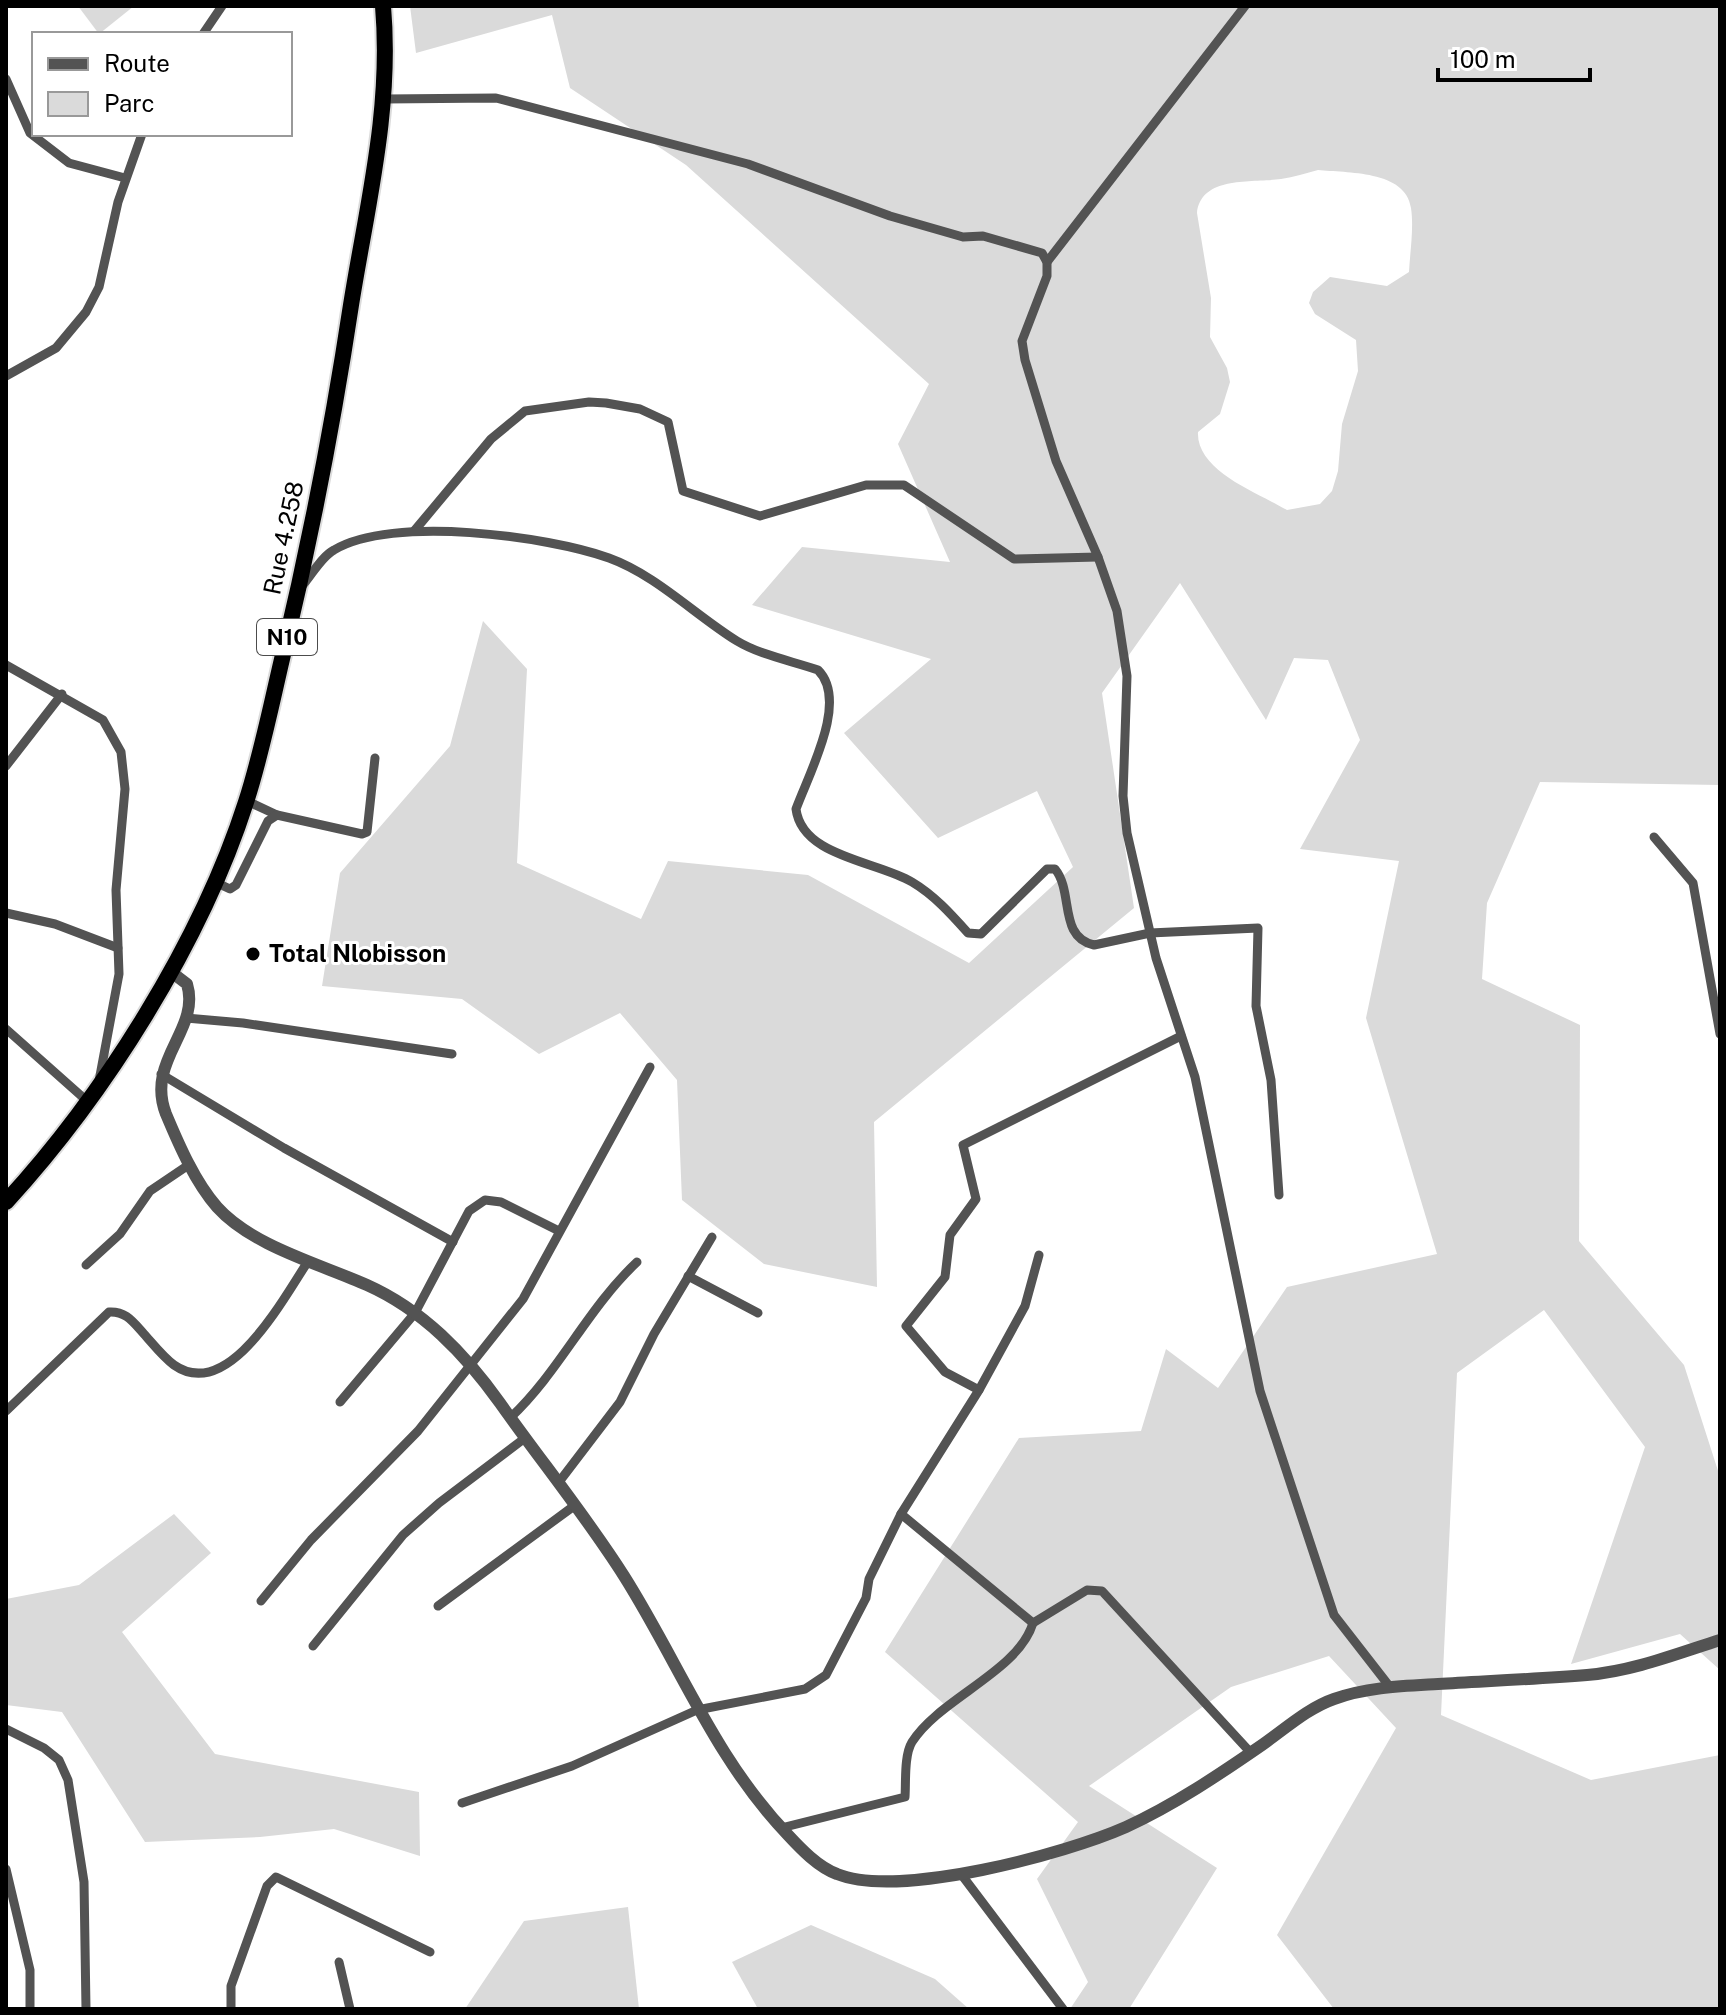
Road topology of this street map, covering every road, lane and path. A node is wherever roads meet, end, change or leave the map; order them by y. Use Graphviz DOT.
graph roads {
  1 [pos="222,6"];
  2 [pos="383,6"];
  3 [pos="1245,6"];
  4 [pos="204,32"];
  5 [pos="6,79"];
  6 [pos="385,99"];
  7 [pos="32,135"];
  8 [pos="34,136"];
  9 [pos="141,136"];
  10 [pos="125,178"];
  11 [pos="1047,262"];
  12 [pos="6,376"];
  13 [pos="415,530"];
  14 [pos="1098,557"];
  15 [pos="298,592"];
  16 [pos="6,665"];
  17 [pos="62,694"];
  18 [pos="375,758"];
  19 [pos="6,766"];
  20 [pos="247,801"];
  21 [pos="277,815"];
  22 [pos="1654,837"];
  23 [pos="215,882"];
  24 [pos="6,913"];
  25 [pos="1150,933"];
  26 [pos="118,948"];
  27 [pos="170,971"];
  28 [pos="186,1018"];
  29 [pos="6,1029"];
  30 [pos="1720,1034"];
  31 [pos="1181,1036"];
  32 [pos="452,1054"];
  33 [pos="650,1067"];
  34 [pos="161,1074"];
  35 [pos="98,1086"];
  36 [pos="87,1101"];
  37 [pos="190,1164"];
  38 [pos="1279,1195"];
  39 [pos="6,1202"];
  40 [pos="559,1231"];
  41 [pos="712,1237"];
  42 [pos="453,1242"];
  43 [pos="1039,1255"];
  44 [pos="637,1262"];
  45 [pos="307,1263"];
  46 [pos="86,1265"];
  47 [pos="688,1276"];
  48 [pos="415,1313"];
  49 [pos="758,1313"];
  50 [pos="472,1365"];
  51 [pos="979,1390"];
  52 [pos="340,1402"];
  53 [pos="6,1411"];
  54 [pos="510,1418"];
  55 [pos="525,1438"];
  56 [pos="559,1482"];
  57 [pos="574,1506"];
  58 [pos="901,1514"];
  59 [pos="261,1601"];
  60 [pos="438,1606"];
  61 [pos="1033,1623"];
  62 [pos="1720,1640"];
  63 [pos="313,1646"];
  64 [pos="1390,1687"];
  65 [pos="697,1710"];
  66 [pos="6,1729"];
  67 [pos="1251,1753"];
  68 [pos="462,1803"];
  69 [pos="781,1828"];
  70 [pos="6,1869"];
  71 [pos="961,1874"];
  72 [pos="430,1952"];
  73 [pos="339,1962"];
  74 [pos="30,2009"];
  75 [pos="86,2009"];
  76 [pos="231,2009"];
  77 [pos="350,2009"];
  78 [pos="1063,2009"];
  1 -- 4 [label="street"];
  2 -- 6 [label="highway, Rue 4.258 / N10"];
  3 -- 11 [label="street"];
  5 -- 7 [label="street"];
  6 -- 11 [label="street"];
  6 -- 15 [label="highway, Rue 4.258 / N10"];
  8 -- 10 [label="street"];
  9 -- 10 [label="street"];
  10 -- 12 [label="street"];
  11 -- 14 [label="street"];
  13 -- 14 [label="street"];
  13 -- 15 [label="street"];
  13 -- 25 [label="street"];
  14 -- 25 [label="street"];
  15 -- 20 [label="highway, Rue 4.258 / N10"];
  16 -- 17 [label="street"];
  17 -- 19 [label="street"];
  17 -- 26 [label="street"];
  18 -- 21 [label="street"];
  20 -- 21 [label="street"];
  20 -- 23 [label="highway, Rue 4.258 / N10"];
  21 -- 23 [label="street"];
  22 -- 30 [label="street"];
  23 -- 27 [label="highway, Rue 4.258 / N10"];
  24 -- 26 [label="street"];
  25 -- 31 [label="street"];
  25 -- 38 [label="street"];
  26 -- 35 [label="street"];
  27 -- 28 [label="street"];
  27 -- 35 [label="highway, Rue 4.258 / N10"];
  28 -- 32 [label="street"];
  28 -- 34 [label="street"];
  29 -- 36 [label="street"];
  31 -- 51 [label="street"];
  31 -- 64 [label="street"];
  33 -- 40 [label="street"];
  34 -- 37 [label="street"];
  34 -- 42 [label="street"];
  35 -- 36 [label="highway, Rue 4.258 / N10"];
  36 -- 39 [label="highway, Rue 4.258 / N10"];
  37 -- 45 [label="street"];
  37 -- 46 [label="street"];
  40 -- 42 [label="street"];
  40 -- 50 [label="street"];
  41 -- 47 [label="street"];
  42 -- 48 [label="street"];
  43 -- 51 [label="street"];
  44 -- 54 [label="street"];
  45 -- 48 [label="street"];
  45 -- 53 [label="street"];
  47 -- 49 [label="street"];
  47 -- 56 [label="street"];
  48 -- 50 [label="street"];
  48 -- 52 [label="street"];
  50 -- 54 [label="street"];
  50 -- 59 [label="street"];
  51 -- 58 [label="street"];
  54 -- 55 [label="street"];
  55 -- 56 [label="street"];
  55 -- 63 [label="street"];
  56 -- 57 [label="street"];
  57 -- 60 [label="street"];
  57 -- 65 [label="street"];
  58 -- 61 [label="street"];
  58 -- 65 [label="street"];
  61 -- 67 [label="street"];
  61 -- 69 [label="street"];
  62 -- 64 [label="street"];
  64 -- 67 [label="street"];
  65 -- 68 [label="street"];
  65 -- 69 [label="street"];
  66 -- 75 [label="street"];
  67 -- 71 [label="street"];
  69 -- 71 [label="street"];
  70 -- 74 [label="street"];
  71 -- 78 [label="street"];
  72 -- 76 [label="street"];
  73 -- 77 [label="street"];
}
